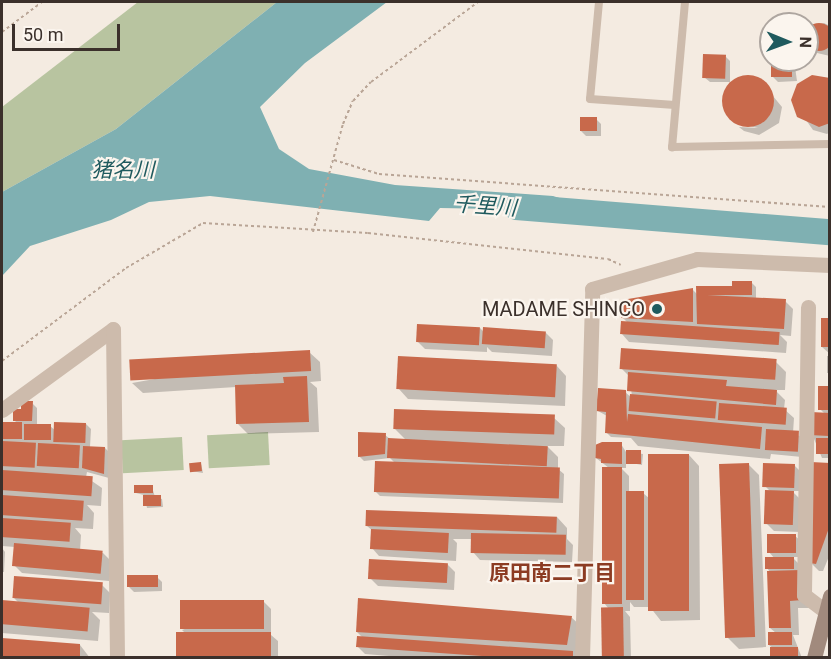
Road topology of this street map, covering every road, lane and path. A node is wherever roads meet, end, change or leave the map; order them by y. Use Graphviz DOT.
graph roads {
  1 [pos="42,2"];
  2 [pos="478,2"];
  3 [pos="599,2"];
  4 [pos="685,2"];
  5 [pos="2,32"];
  6 [pos="675,105"];
  7 [pos="830,144"];
  8 [pos="334,160"];
  9 [pos="830,207"];
  10 [pos="313,232"];
  11 [pos="830,265"];
  12 [pos="625,279"];
  13 [pos="808,307"];
  14 [pos="2,361"];
  15 [pos="2,410"];
  16 [pos="830,596"];
  17 [pos="825,611"];
  18 [pos="117,657"];
  19 [pos="582,657"];
  20 [pos="814,657"];
  1 -- 5 [label="path"];
  2 -- 8 [label="path"];
  3 -- 6 [label="lane"];
  4 -- 6 [label="lane"];
  6 -- 7 [label="lane"];
  8 -- 9 [label="path"];
  8 -- 10 [label="path"];
  10 -- 12 [label="path"];
  10 -- 14 [label="path"];
  11 -- 12 [label="street"];
  12 -- 19 [label="street"];
  13 -- 17 [label="street"];
  15 -- 18 [label="street"];
  16 -- 17 [label="street"];
  17 -- 20 [label="street"];
}
